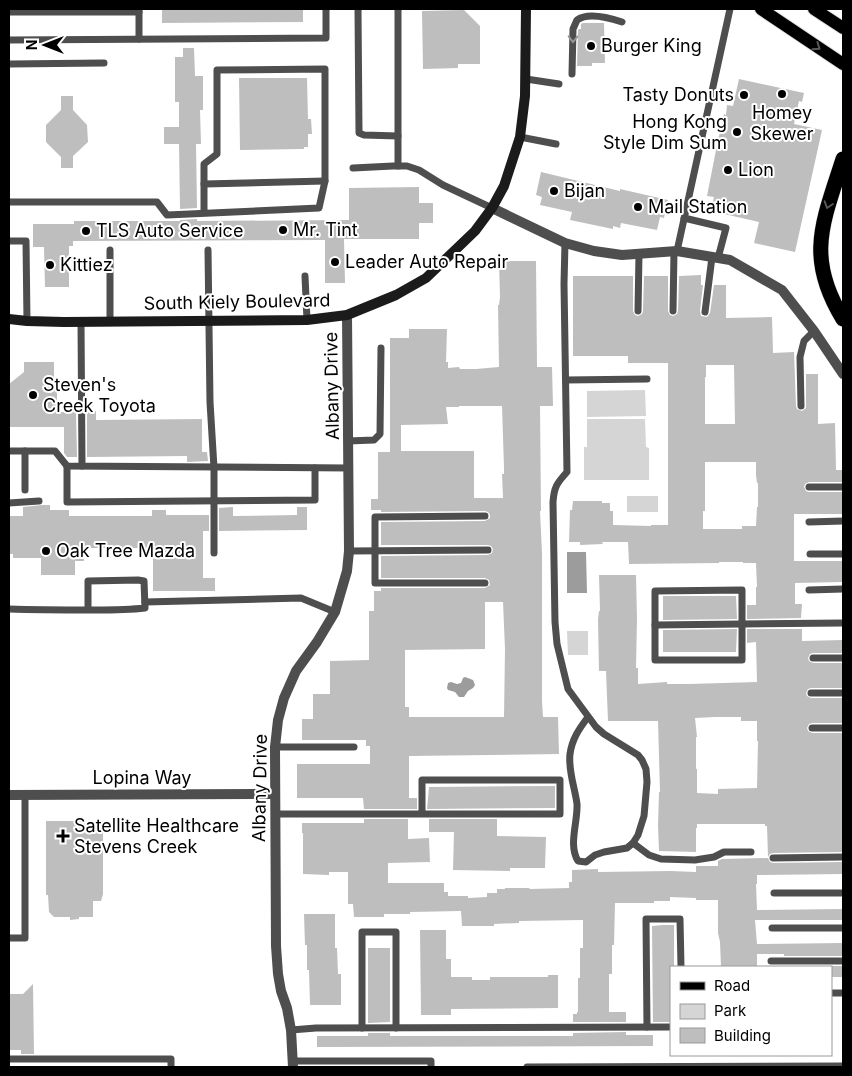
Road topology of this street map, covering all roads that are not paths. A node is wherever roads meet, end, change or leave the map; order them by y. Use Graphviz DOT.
graph roads {
  1 [pos="326,9"];
  2 [pos="358,9"];
  3 [pos="398,9"];
  4 [pos="526,9"];
  5 [pos="730,9"];
  6 [pos="761,9"];
  7 [pos="814,9"];
  8 [pos="139,10"];
  9 [pos="9,12"];
  10 [pos="622,22"];
  11 [pos="843,28"];
  12 [pos="139,39"];
  13 [pos="9,40"];
  14 [pos="104,63"];
  15 [pos="9,64"];
  16 [pos="843,64"];
  17 [pos="572,74"];
  18 [pos="526,79"];
  19 [pos="559,84"];
  20 [pos="398,136"];
  21 [pos="520,137"];
  22 [pos="556,144"];
  23 [pos="843,159"];
  24 [pos="398,166"];
  25 [pos="353,168"];
  26 [pos="325,181"];
  27 [pos="204,184"];
  28 [pos="9,202"];
  29 [pos="492,208"];
  30 [pos="204,213"];
  31 [pos="684,218"];
  32 [pos="9,241"];
  33 [pos="565,243"];
  34 [pos="110,250"];
  35 [pos="208,250"];
  36 [pos="676,251"];
  37 [pos="639,254"];
  38 [pos="715,257"];
  39 [pos="305,276"];
  40 [pos="638,311"];
  41 [pos="673,311"];
  42 [pos="705,312"];
  43 [pos="347,315"];
  44 [pos="9,319"];
  45 [pos="843,319"];
  46 [pos="210,320"];
  47 [pos="307,320"];
  48 [pos="27,321"];
  49 [pos="81,321"];
  50 [pos="110,321"];
  51 [pos="814,331"];
  52 [pos="381,348"];
  53 [pos="843,374"];
  54 [pos="566,380"];
  55 [pos="648,380"];
  56 [pos="801,406"];
  57 [pos="348,441"];
  58 [pos="9,450"];
  59 [pos="25,450"];
  60 [pos="67,466"];
  61 [pos="82,466"];
  62 [pos="214,468"];
  63 [pos="315,468"];
  64 [pos="348,468"];
  65 [pos="809,487"];
  66 [pos="843,487"];
  67 [pos="25,490"];
  68 [pos="39,501"];
  69 [pos="214,501"];
  70 [pos="9,503"];
  71 [pos="485,516"];
  72 [pos="843,521"];
  73 [pos="809,522"];
  74 [pos="488,550"];
  75 [pos="348,551"];
  76 [pos="375,551"];
  77 [pos="214,553"];
  78 [pos="810,554"];
  79 [pos="843,554"];
  80 [pos="485,583"];
  81 [pos="843,589"];
  82 [pos="809,590"];
  83 [pos="145,602"];
  84 [pos="9,609"];
  85 [pos="88,610"];
  86 [pos="335,612"];
  87 [pos="742,623"];
  88 [pos="843,623"];
  89 [pos="655,625"];
  90 [pos="813,658"];
  91 [pos="843,658"];
  92 [pos="811,693"];
  93 [pos="843,693"];
  94 [pos="588,717"];
  95 [pos="812,728"];
  96 [pos="843,728"];
  97 [pos="275,747"];
  98 [pos="354,747"];
  99 [pos="275,794"];
  100 [pos="9,795"];
  101 [pos="25,796"];
  102 [pos="275,814"];
  103 [pos="422,814"];
  104 [pos="633,843"];
  105 [pos="751,852"];
  106 [pos="843,857"];
  107 [pos="773,858"];
  108 [pos="843,893"];
  109 [pos="774,894"];
  110 [pos="772,928"];
  111 [pos="843,928"];
  112 [pos="9,938"];
  113 [pos="771,961"];
  114 [pos="843,961"];
  115 [pos="680,966"];
  116 [pos="646,1027"];
  117 [pos="670,1027"];
  118 [pos="362,1028"];
  119 [pos="396,1028"];
  120 [pos="291,1030"];
  121 [pos="9,1059"];
  122 [pos="293,1064"];
  123 [pos="392,1064"];
  124 [pos="843,1066"];
  125 [pos="170,1067"];
  126 [pos="431,1067"];
  127 [pos="527,1067"];
  1 -- 12 [label="lane"];
  2 -- 20 [label="lane"];
  3 -- 20 [label="lane"];
  4 -- 18 [label="main road, South Kiely Boulevard"];
  5 -- 31 [label="lane"];
  6 -- 16 [label="main road, one-way"];
  7 -- 11 [label="main road"];
  8 -- 9 [label="lane"];
  8 -- 12 [label="lane"];
  10 -- 17 [label="lane, one-way"];
  12 -- 13 [label="lane"];
  14 -- 15 [label="lane"];
  18 -- 19 [label="lane"];
  18 -- 21 [label="main road, South Kiely Boulevard"];
  20 -- 24 [label="lane"];
  21 -- 22 [label="lane"];
  21 -- 29 [label="main road, South Kiely Boulevard"];
  23 -- 45 [label="highway, one-way"];
  24 -- 25 [label="lane"];
  24 -- 29 [label="lane"];
  26 -- 27 [label="lane"];
  26 -- 27 [label="lane"];
  26 -- 30 [label="lane"];
  27 -- 30 [label="lane"];
  28 -- 30 [label="lane"];
  29 -- 33 [label="street"];
  29 -- 43 [label="main road, South Kiely Boulevard"];
  31 -- 36 [label="lane"];
  31 -- 38 [label="lane"];
  32 -- 48 [label="lane"];
  33 -- 37 [label="street"];
  33 -- 54 [label="lane"];
  34 -- 50 [label="lane"];
  35 -- 46 [label="lane"];
  36 -- 37 [label="street"];
  36 -- 38 [label="street"];
  36 -- 41 [label="lane"];
  37 -- 40 [label="lane"];
  38 -- 42 [label="lane"];
  38 -- 51 [label="street"];
  39 -- 47 [label="lane"];
  43 -- 47 [label="main road, South Kiely Boulevard"];
  43 -- 57 [label="street, Albany Drive"];
  44 -- 48 [label="main road, South Kiely Boulevard"];
  46 -- 47 [label="main road, South Kiely Boulevard"];
  46 -- 50 [label="main road, South Kiely Boulevard"];
  46 -- 62 [label="lane"];
  48 -- 49 [label="main road, South Kiely Boulevard"];
  49 -- 50 [label="main road, South Kiely Boulevard"];
  49 -- 61 [label="lane"];
  51 -- 53 [label="street"];
  51 -- 56 [label="lane"];
  52 -- 57 [label="lane"];
  54 -- 55 [label="lane"];
  54 -- 94 [label="lane"];
  57 -- 64 [label="street, Albany Drive"];
  58 -- 59 [label="lane"];
  59 -- 60 [label="lane"];
  59 -- 67 [label="lane"];
  60 -- 61 [label="lane"];
  60 -- 69 [label="lane"];
  61 -- 62 [label="lane"];
  62 -- 63 [label="lane"];
  62 -- 69 [label="lane"];
  63 -- 64 [label="lane"];
  63 -- 69 [label="lane"];
  64 -- 75 [label="street, Albany Drive"];
  65 -- 66 [label="lane"];
  68 -- 70 [label="lane"];
  69 -- 77 [label="lane"];
  71 -- 76 [label="lane"];
  72 -- 73 [label="lane"];
  74 -- 76 [label="lane"];
  75 -- 76 [label="lane"];
  75 -- 86 [label="street, Albany Drive"];
  76 -- 80 [label="lane"];
  78 -- 79 [label="lane"];
  81 -- 82 [label="lane"];
  83 -- 85 [label="lane"];
  83 -- 85 [label="lane"];
  83 -- 86 [label="lane"];
  84 -- 85 [label="lane"];
  86 -- 97 [label="street, Albany Drive"];
  87 -- 88 [label="lane"];
  87 -- 89 [label="lane"];
  87 -- 89 [label="lane"];
  87 -- 89 [label="lane"];
  90 -- 91 [label="lane"];
  92 -- 93 [label="lane"];
  94 -- 104 [label="lane"];
  94 -- 104 [label="lane"];
  95 -- 96 [label="lane"];
  97 -- 98 [label="lane"];
  97 -- 99 [label="street, Albany Drive"];
  99 -- 101 [label="street, Lopina Way"];
  99 -- 102 [label="street, Albany Drive"];
  100 -- 101 [label="street, Lopina Way"];
  101 -- 112 [label="lane"];
  102 -- 103 [label="lane"];
  102 -- 120 [label="street, Albany Drive"];
  103 -- 103 [label="lane"];
  104 -- 105 [label="lane"];
  106 -- 107 [label="lane"];
  108 -- 109 [label="lane"];
  110 -- 111 [label="lane"];
  113 -- 114 [label="lane"];
  115 -- 116 [label="lane"];
  116 -- 117 [label="lane"];
  116 -- 119 [label="lane"];
  118 -- 119 [label="lane"];
  118 -- 119 [label="lane"];
  118 -- 120 [label="lane"];
  120 -- 122 [label="street, Albany Drive"];
  121 -- 125 [label="lane"];
  122 -- 123 [label="lane"];
  123 -- 126 [label="lane"];
  124 -- 127 [label="lane"];
}
